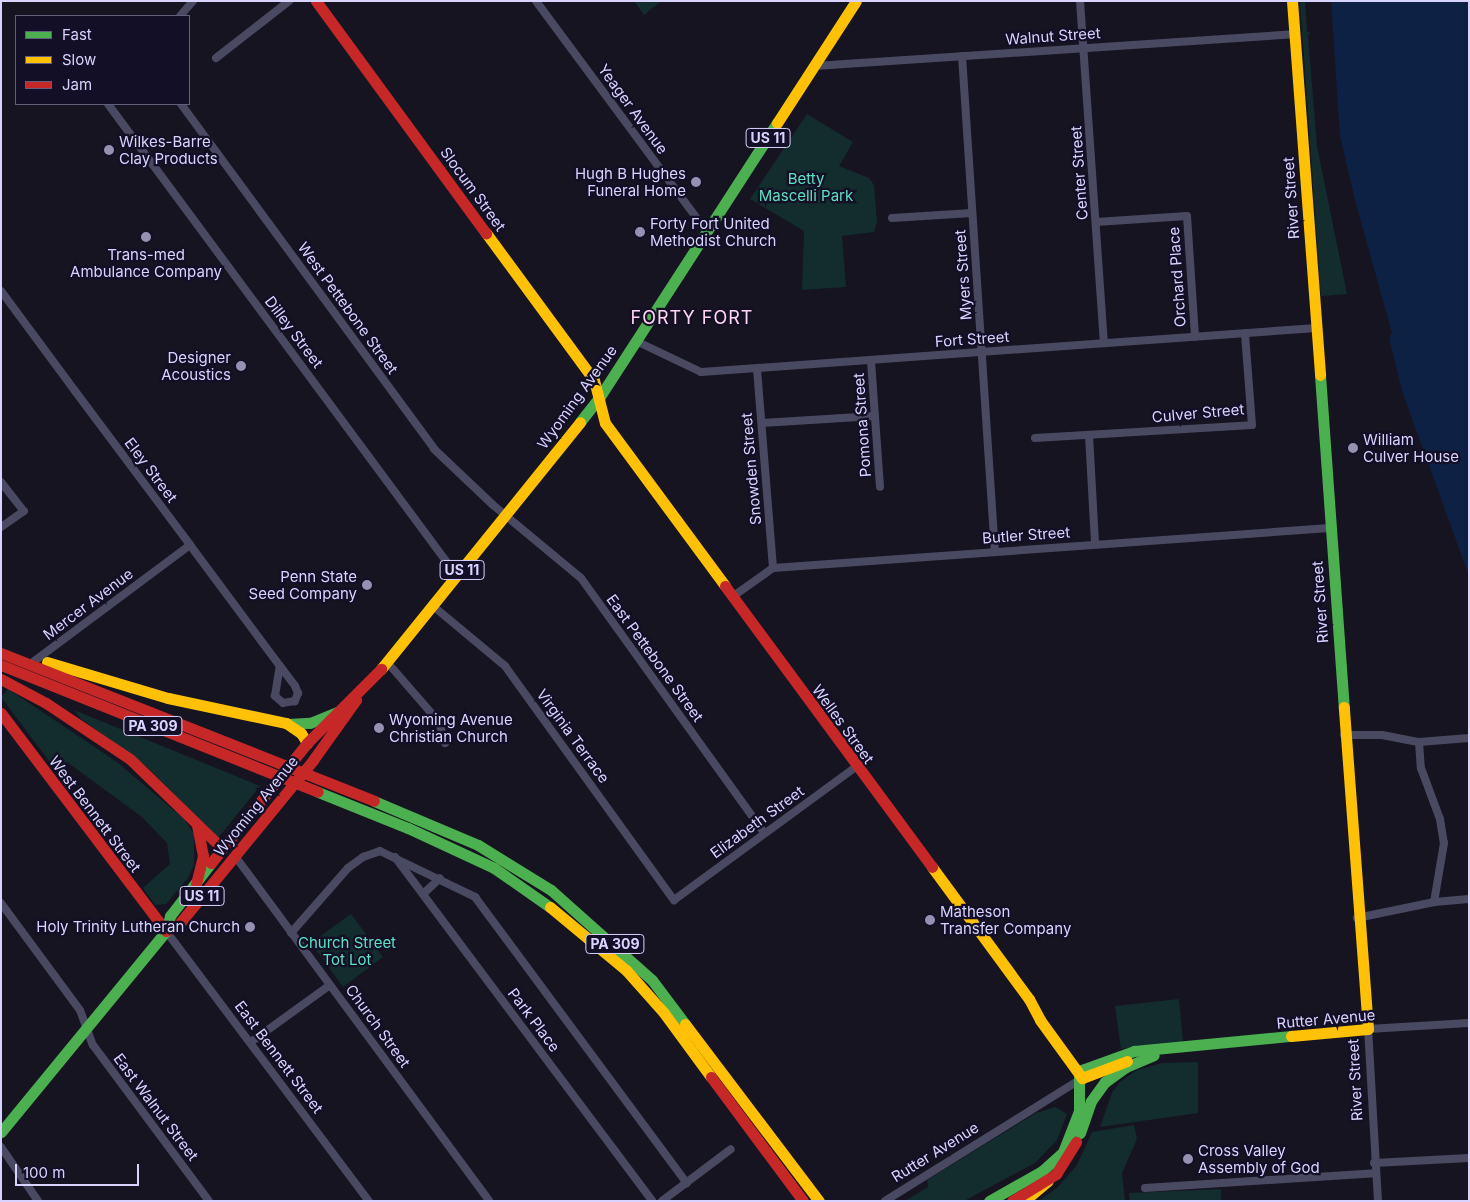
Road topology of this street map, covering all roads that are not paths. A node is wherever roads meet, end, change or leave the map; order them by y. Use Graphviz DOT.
graph roads {
  1 [pos="193,1"];
  2 [pos="289,1"];
  3 [pos="316,1"];
  4 [pos="536,1"];
  5 [pos="856,1"];
  6 [pos="1080,1"];
  7 [pos="1292,1"];
  8 [pos="181,15"];
  9 [pos="1294,34"];
  10 [pos="1084,48"];
  11 [pos="962,56"];
  12 [pos="216,58"];
  13 [pos="815,66"];
  14 [pos="109,105"];
  15 [pos="182,105"];
  16 [pos="972,213"];
  17 [pos="892,218"];
  18 [pos="1096,222"];
  19 [pos="707,232"];
  20 [pos="1,291"];
  21 [pos="1316,328"];
  22 [pos="1245,333"];
  23 [pos="1195,337"];
  24 [pos="636,341"];
  25 [pos="1104,343"];
  26 [pos="982,352"];
  27 [pos="871,360"];
  28 [pos="757,369"];
  29 [pos="599,398"];
  30 [pos="875,416"];
  31 [pos="762,422"];
  32 [pos="1088,435"];
  33 [pos="1035,438"];
  34 [pos="1,482"];
  35 [pos="880,487"];
  36 [pos="506,516"];
  37 [pos="1,527"];
  38 [pos="1330,528"];
  39 [pos="1095,544"];
  40 [pos="190,545"];
  41 [pos="995,551"];
  42 [pos="773,568"];
  43 [pos="457,576"];
  44 [pos="732,598"];
  45 [pos="432,606"];
  46 [pos="1,646"];
  47 [pos="1,653"];
  48 [pos="387,662"];
  49 [pos="1,665"];
  50 [pos="280,666"];
  51 [pos="1,679"];
  52 [pos="1,685"];
  53 [pos="361,692"];
  54 [pos="337,712"];
  55 [pos="1,713"];
  56 [pos="286,723"];
  57 [pos="1344,735"];
  58 [pos="1469,738"];
  59 [pos="1419,742"];
  60 [pos="307,743"];
  61 [pos="445,743"];
  62 [pos="313,760"];
  63 [pos="856,767"];
  64 [pos="195,820"];
  65 [pos="764,833"];
  66 [pos="222,848"];
  67 [pos="394,855"];
  68 [pos="234,856"];
  69 [pos="440,878"];
  70 [pos="196,884"];
  71 [pos="423,894"];
  72 [pos="1469,899"];
  73 [pos="674,900"];
  74 [pos="1434,902"];
  75 [pos="1,903"];
  76 [pos="1357,918"];
  77 [pos="166,931"];
  78 [pos="291,933"];
  79 [pos="330,985"];
  80 [pos="1469,1023"];
  81 [pos="86,1028"];
  82 [pos="1368,1030"];
  83 [pos="251,1042"];
  84 [pos="1186,1048"];
  85 [pos="1154,1055"];
  86 [pos="1078,1073"];
  87 [pos="1,1132"];
  88 [pos="1080,1134"];
  89 [pos="1,1147"];
  90 [pos="731,1149"];
  91 [pos="1469,1158"];
  92 [pos="1374,1163"];
  93 [pos="1375,1173"];
  94 [pos="1048,1182"];
  95 [pos="687,1184"];
  96 [pos="1145,1188"];
  97 [pos="38,1201"];
  98 [pos="209,1201"];
  99 [pos="369,1201"];
  100 [pos="489,1201"];
  101 [pos="652,1201"];
  102 [pos="662,1201"];
  103 [pos="803,1201"];
  104 [pos="819,1201"];
  105 [pos="885,1201"];
  106 [pos="989,1201"];
  107 [pos="1012,1201"];
  108 [pos="1024,1201"];
  109 [pos="1378,1201"];
  1 -- 8 [label="street"];
  2 -- 12 [label="street"];
  3 -- 29 [label="main road, Slocum Street"];
  4 -- 19 [label="street, Yeager Avenue"];
  5 -- 13 [label="main road, Wyoming Avenue / US 11"];
  6 -- 10 [label="street, Center Street"];
  7 -- 9 [label="main road, River Street"];
  9 -- 10 [label="street, Walnut Street"];
  9 -- 21 [label="main road, River Street"];
  10 -- 11 [label="street, Walnut Street"];
  10 -- 18 [label="street, Center Street"];
  11 -- 13 [label="street, Walnut Street"];
  11 -- 16 [label="street, Myers Street"];
  13 -- 19 [label="main road, Wyoming Avenue / US 11"];
  14 -- 43 [label="street, Dilley Street"];
  15 -- 36 [label="street, West Pettebone Street"];
  16 -- 17 [label="street"];
  16 -- 26 [label="street, Myers Street"];
  18 -- 23 [label="street, Orchard Place"];
  18 -- 25 [label="street, Center Street"];
  19 -- 24 [label="main road, Wyoming Avenue / US 11"];
  20 -- 40 [label="street, Eley Street"];
  21 -- 22 [label="street, Fort Street"];
  21 -- 38 [label="main road, River Street"];
  22 -- 23 [label="street, Fort Street"];
  22 -- 32 [label="street, Culver Street"];
  23 -- 25 [label="street, Fort Street"];
  24 -- 28 [label="street, Fort Street"];
  24 -- 29 [label="main road, Wyoming Avenue / US 11"];
  25 -- 26 [label="street, Fort Street"];
  26 -- 27 [label="street, Fort Street"];
  26 -- 41 [label="street, Myers Street"];
  27 -- 28 [label="street, Fort Street"];
  27 -- 30 [label="street, Pomona Street"];
  28 -- 31 [label="street, Snowden Street"];
  29 -- 36 [label="main road, Wyoming Avenue / US 11"];
  29 -- 44 [label="main road, Welles Street"];
  30 -- 31 [label="street"];
  30 -- 35 [label="street, Pomona Street"];
  31 -- 42 [label="street, Snowden Street"];
  32 -- 33 [label="street, Culver Street"];
  32 -- 39 [label="street"];
  34 -- 37 [label="street"];
  36 -- 43 [label="main road, Wyoming Avenue / US 11"];
  36 -- 65 [label="street, East Pettebone Street"];
  38 -- 39 [label="street, Butler Street"];
  38 -- 57 [label="main road, River Street"];
  39 -- 41 [label="street, Butler Street"];
  40 -- 50 [label="street, Eley Street"];
  40 -- 52 [label="street, Mercer Avenue"];
  41 -- 42 [label="street, Butler Street"];
  42 -- 44 [label="street"];
  43 -- 45 [label="main road, Wyoming Avenue / US 11"];
  44 -- 63 [label="main road, Welles Street"];
  45 -- 48 [label="main road, Wyoming Avenue / US 11"];
  45 -- 73 [label="street, Virginia Terrace"];
  46 -- 56 [label="main road"];
  47 -- 104 [label="main road, PA 309"];
  48 -- 53 [label="main road, Wyoming Avenue / US 11"];
  48 -- 61 [label="street"];
  49 -- 103 [label="main road, PA 309"];
  50 -- 50 [label="street, Eley Street"];
  51 -- 64 [label="main road, Church Street"];
  53 -- 54 [label="main road, Wyoming Avenue / US 11"];
  53 -- 62 [label="main road, Wyoming Avenue / US 11"];
  54 -- 56 [label="main road"];
  54 -- 60 [label="main road, Wyoming Avenue / US 11"];
  55 -- 77 [label="main road, West Bennett Street"];
  56 -- 60 [label="main road"];
  57 -- 59 [label="street"];
  57 -- 76 [label="main road, River Street"];
  58 -- 59 [label="street"];
  59 -- 74 [label="street"];
  60 -- 62 [label="main road"];
  60 -- 66 [label="main road, Wyoming Avenue / US 11"];
  62 -- 68 [label="main road, Wyoming Avenue / US 11"];
  63 -- 65 [label="street, Elizabeth Street"];
  63 -- 86 [label="main road, Welles Street"];
  64 -- 66 [label="main road, Church Street"];
  64 -- 70 [label="main road"];
  65 -- 73 [label="street, Elizabeth Street"];
  66 -- 68 [label="main road, Church Street"];
  66 -- 70 [label="main road, Wyoming Avenue / US 11"];
  67 -- 69 [label="street"];
  67 -- 71 [label="street, Park Place"];
  67 -- 78 [label="street"];
  68 -- 77 [label="main road, Wyoming Avenue / US 11"];
  68 -- 78 [label="street, Church Street"];
  69 -- 71 [label="street"];
  69 -- 95 [label="street"];
  70 -- 77 [label="main road, Wyoming Avenue / US 11"];
  71 -- 101 [label="street, Park Place"];
  72 -- 74 [label="street"];
  74 -- 76 [label="street"];
  75 -- 81 [label="street, East Walnut Street"];
  76 -- 82 [label="main road, River Street"];
  77 -- 81 [label="main road, Wyoming Avenue / US 11"];
  77 -- 83 [label="street, East Bennett Street"];
  78 -- 79 [label="street, Church Street"];
  79 -- 83 [label="street"];
  79 -- 100 [label="street, Church Street"];
  80 -- 82 [label="street, Rutter Avenue"];
  81 -- 87 [label="main road, Wyoming Avenue / US 11"];
  81 -- 98 [label="street, East Walnut Street"];
  82 -- 84 [label="main road, Rutter Avenue"];
  82 -- 92 [label="street, River Street"];
  83 -- 99 [label="street, East Bennett Street"];
  84 -- 85 [label="main road, Rutter Avenue"];
  84 -- 86 [label="main road, Rutter Avenue"];
  85 -- 86 [label="main road, Rutter Avenue"];
  85 -- 88 [label="main road"];
  86 -- 88 [label="main road"];
  86 -- 105 [label="street, Rutter Avenue"];
  86 -- 106 [label="main road"];
  88 -- 94 [label="main road"];
  89 -- 97 [label="street"];
  90 -- 95 [label="street"];
  91 -- 92 [label="street"];
  92 -- 93 [label="street, River Street"];
  93 -- 96 [label="street"];
  93 -- 109 [label="street, River Street"];
  94 -- 107 [label="main road"];
  94 -- 108 [label="main road"];
  95 -- 102 [label="street"];
}
